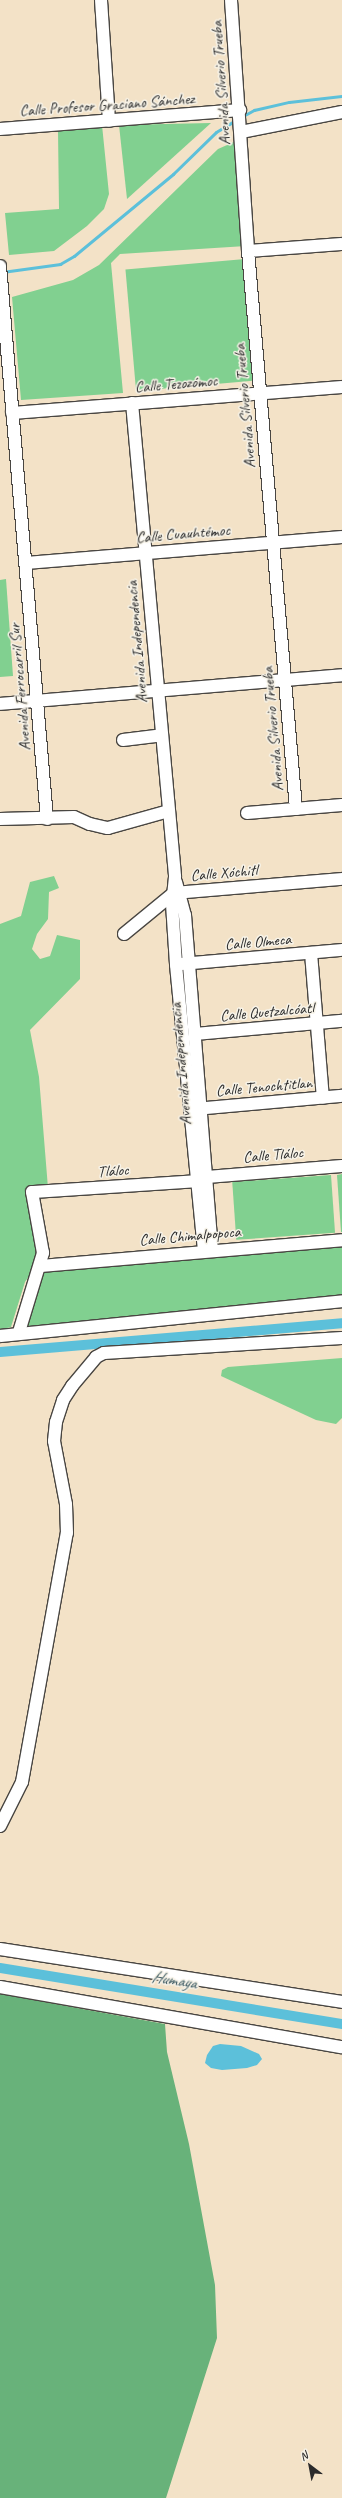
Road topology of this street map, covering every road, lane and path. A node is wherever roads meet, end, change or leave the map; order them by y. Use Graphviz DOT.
graph roads {
  1 [pos="101,0"];
  2 [pos="231,0"];
  3 [pos="240,110"];
  4 [pos="342,112"];
  5 [pos="109,121"];
  6 [pos="0,129"];
  7 [pos="241,132"];
  8 [pos="342,244"];
  9 [pos="248,251"];
  10 [pos="0,266"];
  11 [pos="1,281"];
  12 [pos="342,387"];
  13 [pos="260,393"];
  14 [pos="132,403"];
  15 [pos="12,413"];
  16 [pos="342,537"];
  17 [pos="273,542"];
  18 [pos="146,553"];
  19 [pos="26,563"];
  20 [pos="342,675"];
  21 [pos="284,680"];
  22 [pos="158,690"];
  23 [pos="37,701"];
  24 [pos="0,704"];
  25 [pos="162,734"];
  26 [pos="123,740"];
  27 [pos="342,805"];
  28 [pos="296,809"];
  29 [pos="169,811"];
  30 [pos="247,813"];
  31 [pos="0,819"];
  32 [pos="47,819"];
  33 [pos="342,879"];
  34 [pos="177,893"];
  35 [pos="124,934"];
  36 [pos="342,950"];
  37 [pos="311,953"];
  38 [pos="189,964"];
  39 [pos="176,965"];
  40 [pos="342,1021"];
  41 [pos="316,1023"];
  42 [pos="195,1034"];
  43 [pos="342,1096"];
  44 [pos="323,1098"];
  45 [pos="195,1109"];
  46 [pos="342,1166"];
  47 [pos="202,1179"];
  48 [pos="342,1240"];
  49 [pos="208,1251"];
  50 [pos="41,1266"];
  51 [pos="342,1301"];
  52 [pos="19,1332"];
  53 [pos="0,1336"];
  54 [pos="342,1338"];
  55 [pos="0,1826"];
  56 [pos="0,1949"];
  57 [pos="0,1987"];
  58 [pos="342,2002"];
  59 [pos="342,2047"];
  1 -- 5 [label="street"];
  2 -- 3 [label="street, Avenida Silverio Trueba"];
  3 -- 5 [label="street, Calle Profesor Graciano Sánchez"];
  3 -- 7 [label="street, Avenida Silverio Trueba"];
  4 -- 7 [label="street"];
  5 -- 6 [label="street, Calle Profesor Graciano Sánchez"];
  7 -- 9 [label="street, Avenida Silverio Trueba"];
  8 -- 9 [label="street"];
  9 -- 13 [label="street, Avenida Silverio Trueba"];
  10 -- 11 [label="street, Avenida Ferrocarril Sur"];
  11 -- 15 [label="street, Avenida Ferrocarril Sur"];
  12 -- 13 [label="street, Calle Tezozómoc"];
  13 -- 14 [label="street, Calle Tezozómoc"];
  13 -- 17 [label="street, Avenida Silverio Trueba"];
  14 -- 15 [label="street, Calle Tezozómoc"];
  14 -- 18 [label="street, Avenida Independencia"];
  15 -- 19 [label="street, Avenida Ferrocarril Sur"];
  16 -- 17 [label="street, Calle Cuauhtémoc"];
  17 -- 18 [label="street, Calle Cuauhtémoc"];
  17 -- 21 [label="street, Avenida Silverio Trueba"];
  18 -- 19 [label="street, Calle Cuauhtémoc"];
  18 -- 22 [label="street, Avenida Independencia"];
  19 -- 23 [label="street, Avenida Ferrocarril Sur"];
  20 -- 21 [label="street"];
  21 -- 22 [label="street"];
  21 -- 28 [label="street, Avenida Silverio Trueba"];
  22 -- 23 [label="street"];
  22 -- 25 [label="street, Avenida Independencia"];
  23 -- 24 [label="street"];
  23 -- 32 [label="street, Avenida Ferrocarril Sur"];
  25 -- 26 [label="street"];
  25 -- 29 [label="street, Avenida Independencia"];
  27 -- 28 [label="street"];
  28 -- 30 [label="street"];
  29 -- 32 [label="street"];
  29 -- 34 [label="street, Avenida Independencia"];
  31 -- 32 [label="street"];
  33 -- 34 [label="street, Calle Xóchitl"];
  34 -- 35 [label="street, Calle Xóchitl"];
  34 -- 38 [label="street, Avenida Independencia"];
  34 -- 39 [label="street, Avenida Independencia"];
  36 -- 37 [label="street, Calle Olmeca"];
  37 -- 38 [label="street, Calle Olmeca"];
  37 -- 41 [label="street"];
  38 -- 39 [label="street, Calle Olmeca"];
  38 -- 42 [label="street, Avenida Independencia"];
  39 -- 45 [label="street, Avenida Independencia"];
  40 -- 41 [label="street, Calle Quetzalcóatl"];
  41 -- 42 [label="street, Calle Quetzalcóatl"];
  41 -- 44 [label="street"];
  42 -- 45 [label="street, Avenida Independencia"];
  43 -- 44 [label="street, Calle Tenochtitlan"];
  44 -- 45 [label="street, Calle Tenochtitlan"];
  45 -- 47 [label="street, Avenida Independencia"];
  46 -- 47 [label="street, Calle Tláloc"];
  47 -- 49 [label="street, Avenida Independencia"];
  47 -- 50 [label="street, Tláloc"];
  48 -- 49 [label="street, Calle Chimalpopoca"];
  49 -- 50 [label="street, Calle Chimalpopoca"];
  50 -- 52 [label="street"];
  51 -- 52 [label="street"];
  52 -- 53 [label="street"];
  54 -- 55 [label="street"];
  56 -- 58 [label="street"];
  57 -- 59 [label="street"];
}
